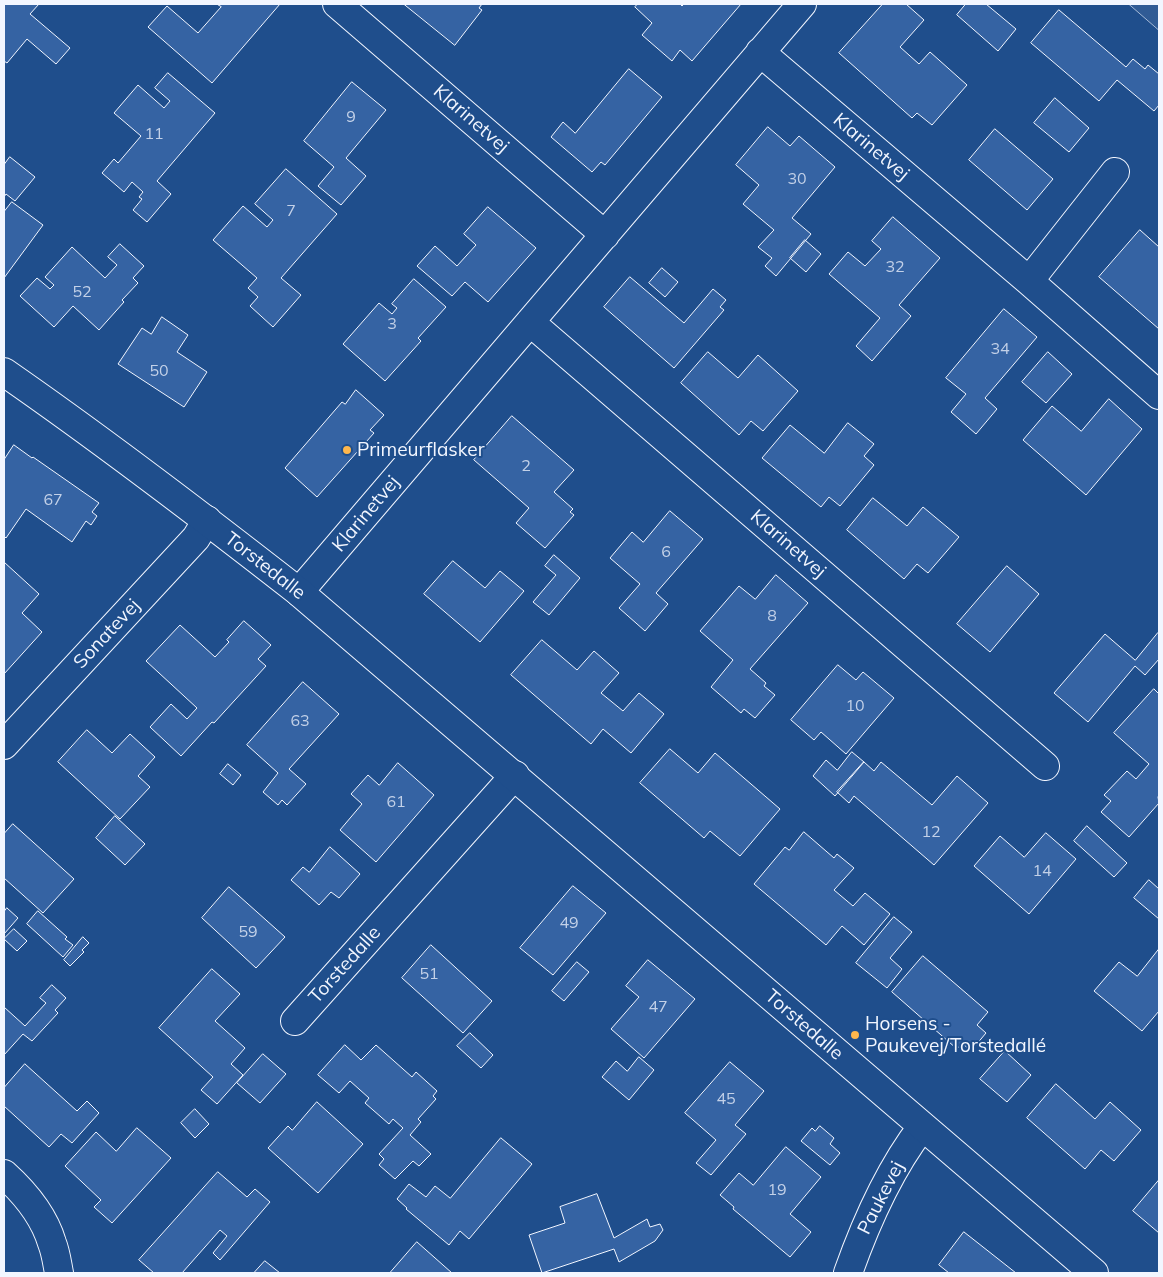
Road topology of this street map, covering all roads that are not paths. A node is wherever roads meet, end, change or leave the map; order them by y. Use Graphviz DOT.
graph roads {
  1 [pos="336,4"];
  2 [pos="802,4"];
  3 [pos="760,52"];
  4 [pos="1115,172"];
  5 [pos="605,235"];
  6 [pos="1029,281"];
  7 [pos="530,322"];
  8 [pos="4,372"];
  9 [pos="1159,395"];
  10 [pos="207,520"];
  11 [pos="300,592"];
  12 [pos="4,745"];
  13 [pos="1045,766"];
  14 [pos="515,775"];
  15 [pos="295,1021"];
  16 [pos="922,1127"];
  17 [pos="4,1174"];
  18 [pos="59,1273"];
  19 [pos="848,1273"];
  20 [pos="1094,1273"];
  1 -- 5 [label="street, Klarinetvej"];
  2 -- 3 [label="street, Klarinetvej"];
  3 -- 5 [label="street, Klarinetvej"];
  3 -- 6 [label="street, Klarinetvej"];
  4 -- 6 [label="street"];
  5 -- 7 [label="street, Klarinetvej"];
  6 -- 9 [label="street, Klarinetvej"];
  7 -- 11 [label="street, Klarinetvej"];
  7 -- 13 [label="street, Klarinetvej"];
  8 -- 10 [label="street, Torstedalle"];
  10 -- 11 [label="street, Torstedalle"];
  10 -- 12 [label="street, Sonatevej"];
  11 -- 14 [label="street, Torstedalle"];
  14 -- 15 [label="street, Torstedalle"];
  14 -- 16 [label="street, Torstedalle"];
  16 -- 19 [label="street, Paukevej"];
  16 -- 20 [label="street, Torstedalle"];
  17 -- 18 [label="street"];
}
